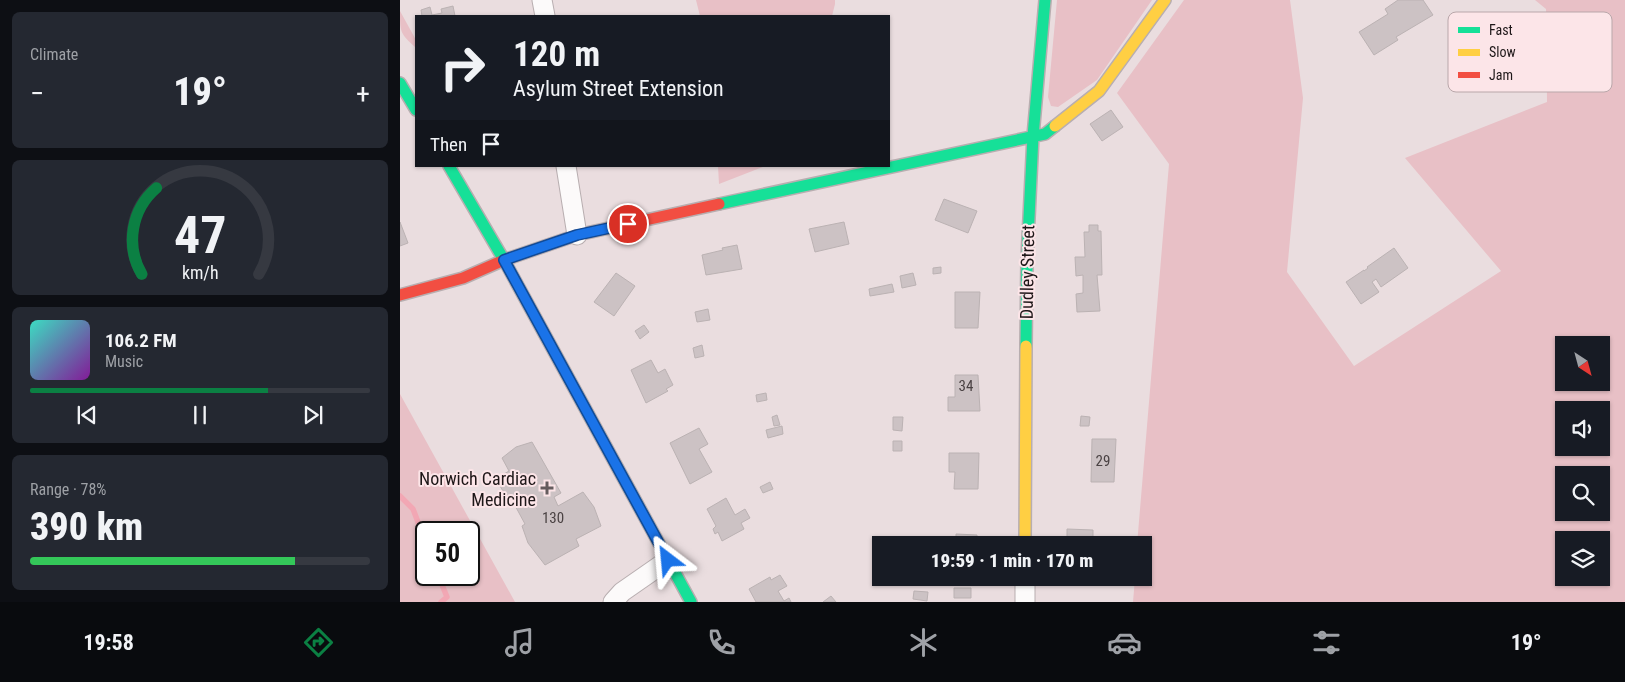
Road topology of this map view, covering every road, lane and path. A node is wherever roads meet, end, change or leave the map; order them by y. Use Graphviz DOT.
graph roads {
  1 [pos="542,0"];
  2 [pos="1045,0"];
  3 [pos="1165,0"];
  4 [pos="545,15"];
  5 [pos="400,82"];
  6 [pos="415,108"];
  7 [pos="1033,136"];
  8 [pos="450,167"];
  9 [pos="566,167"];
  10 [pos="577,235"];
  11 [pos="504,260"];
  12 [pos="400,295"];
  13 [pos="1025,536"];
  14 [pos="668,560"];
  15 [pos="1025,586"];
  16 [pos="612,602"];
  17 [pos="691,602"];
  18 [pos="1025,602"];
  1 -- 4 [label="street"];
  2 -- 7 [label="street, Dudley Street"];
  3 -- 7 [label="street"];
  5 -- 6 [label="street"];
  7 -- 10 [label="street"];
  7 -- 13 [label="street, Dudley Street"];
  8 -- 11 [label="street"];
  9 -- 10 [label="street"];
  10 -- 11 [label="street"];
  11 -- 12 [label="street"];
  11 -- 14 [label="street"];
  14 -- 16 [label="street"];
  14 -- 17 [label="street"];
  15 -- 18 [label="street"];
}
